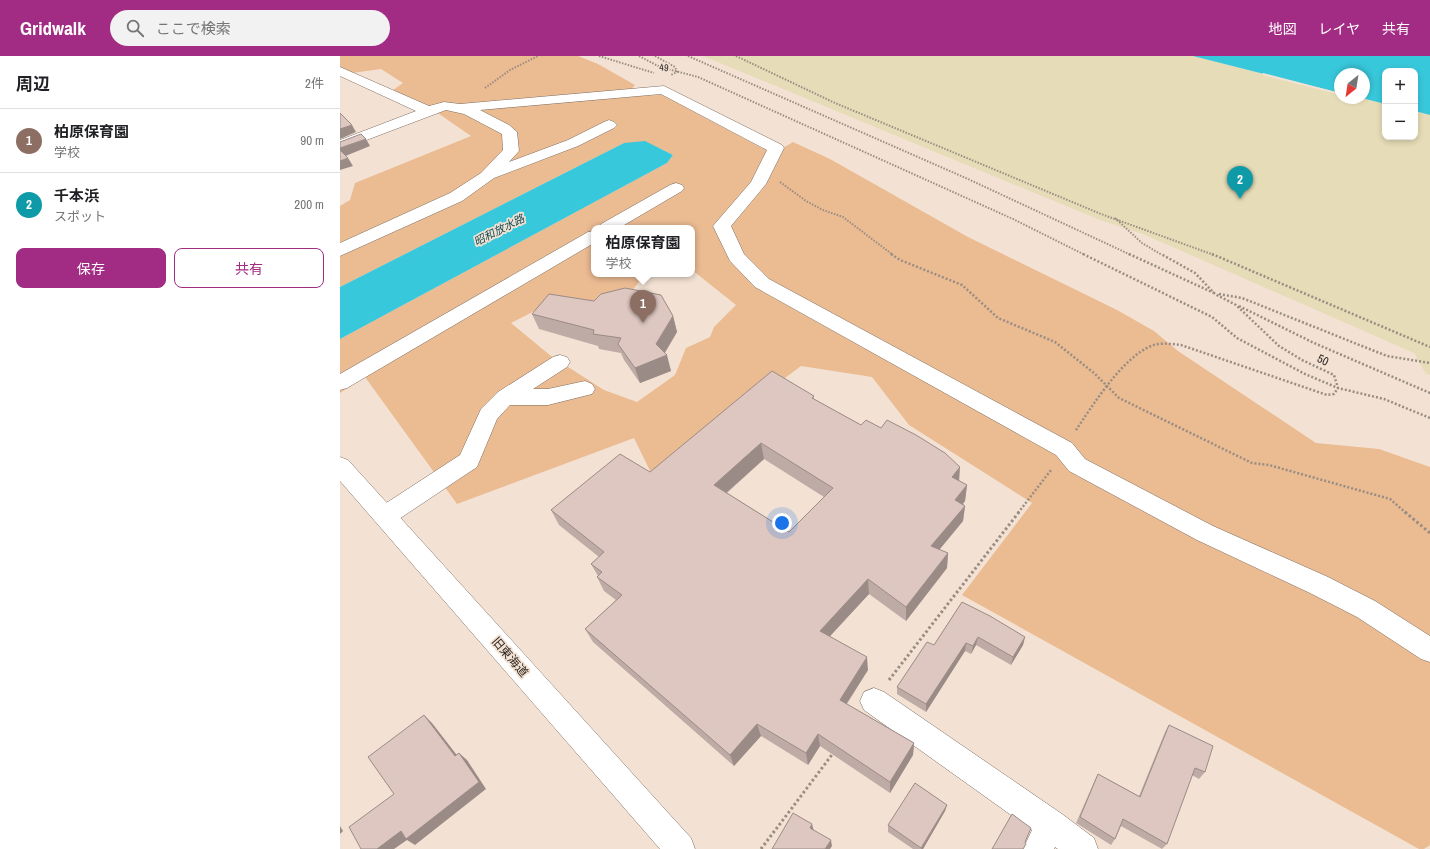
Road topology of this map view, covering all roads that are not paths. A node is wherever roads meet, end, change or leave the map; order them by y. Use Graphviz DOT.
graph roads {
  1 [pos="340,71"];
  2 [pos="459,108"];
  3 [pos="428,111"];
  4 [pos="609,125"];
  5 [pos="340,145"];
  6 [pos="487,176"];
  7 [pos="676,188"];
  8 [pos="612,225"];
  9 [pos="591,238"];
  10 [pos="340,250"];
  11 [pos="560,362"];
  12 [pos="340,383"];
  13 [pos="585,389"];
  14 [pos="505,397"];
  15 [pos="340,466"];
  16 [pos="385,516"];
  17 [pos="1430,650"];
  18 [pos="874,701"];
  19 [pos="1045,837"];
  20 [pos="680,849"];
  21 [pos="1083,849"];
  1 -- 3 [label="main road"];
  2 -- 3 [label="main road"];
  2 -- 6 [label="main road"];
  2 -- 17 [label="main road"];
  3 -- 5 [label="main road"];
  4 -- 6 [label="main road"];
  6 -- 10 [label="main road"];
  7 -- 8 [label="main road"];
  9 -- 12 [label="main road"];
  11 -- 14 [label="main road"];
  13 -- 14 [label="main road"];
  14 -- 16 [label="main road"];
  15 -- 16 [label="main road, 旧東海道"];
  16 -- 20 [label="main road, 旧東海道"];
  18 -- 19 [label="main road"];
  19 -- 21 [label="main road"];
}
